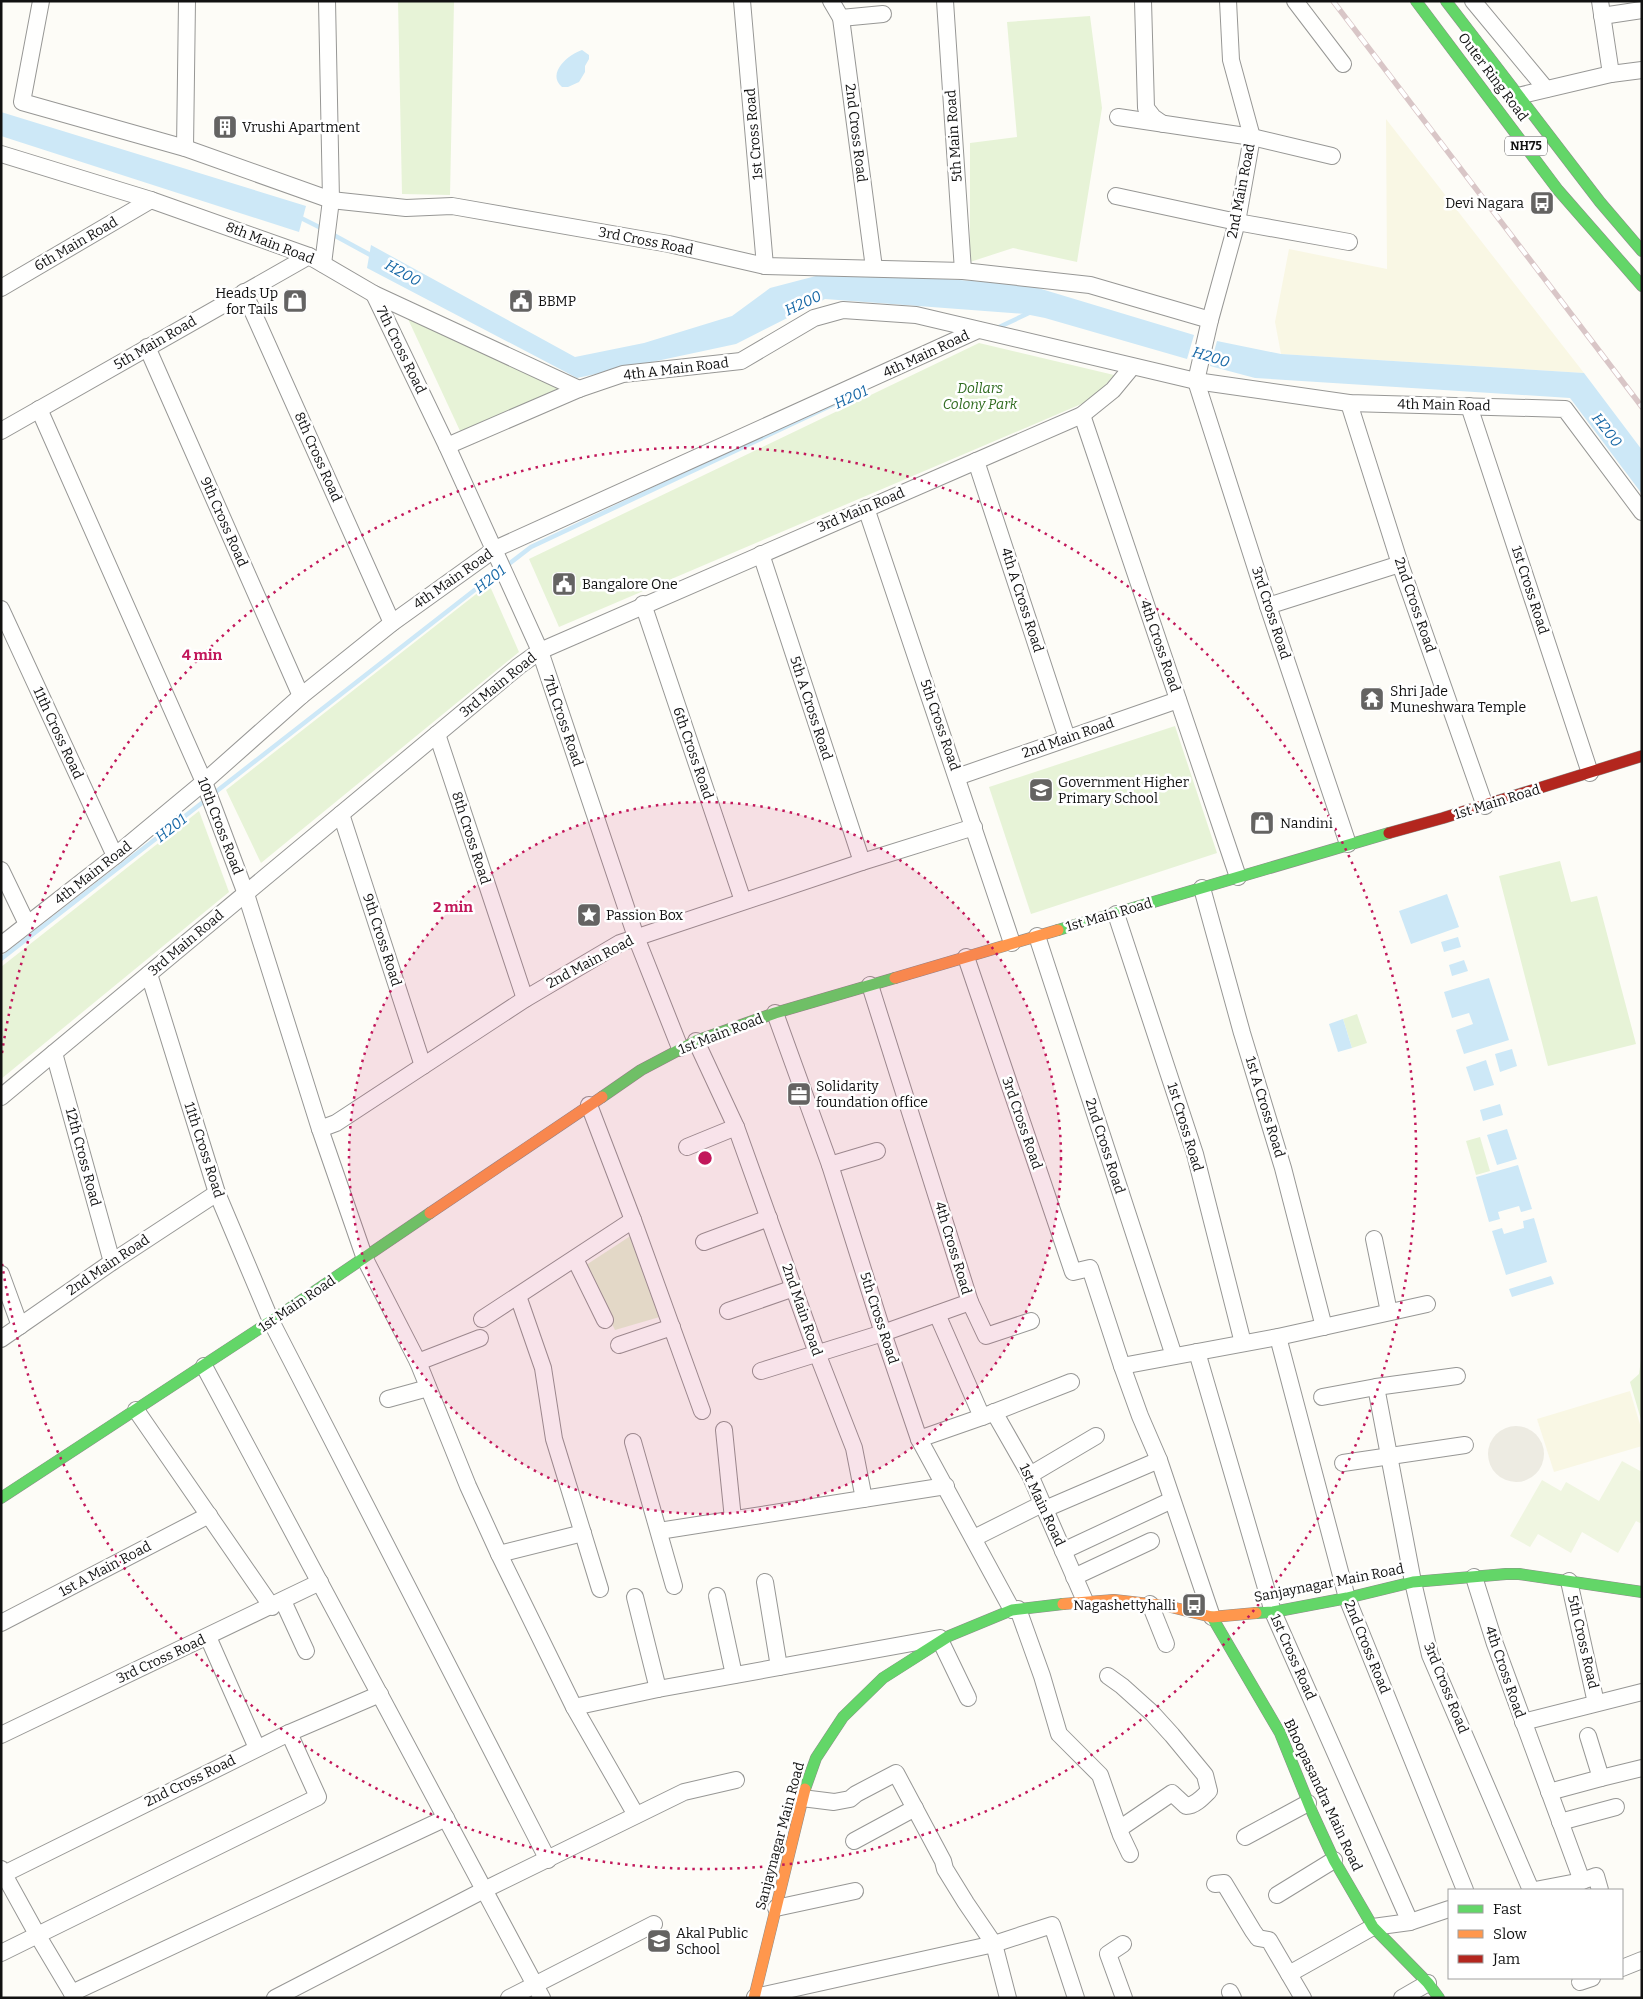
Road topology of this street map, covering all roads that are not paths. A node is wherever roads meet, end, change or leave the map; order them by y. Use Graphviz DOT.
graph roads {
  1 [pos="41,1"];
  2 [pos="187,1"];
  3 [pos="327,1"];
  4 [pos="742,1"];
  5 [pos="831,1"];
  6 [pos="945,1"];
  7 [pos="1143,1"];
  8 [pos="1228,1"];
  9 [pos="1295,1"];
  10 [pos="1416,1"];
  11 [pos="1446,1"];
  12 [pos="1473,1"];
  13 [pos="1601,8"];
  14 [pos="1642,10"];
  15 [pos="883,14"];
  16 [pos="841,18"];
  17 [pos="1343,64"];
  18 [pos="1642,70"];
  19 [pos="1611,74"];
  20 [pos="1546,89"];
  21 [pos="1518,96"];
  22 [pos="1118,118"];
  23 [pos="1163,124"];
  24 [pos="1252,137"];
  25 [pos="185,148"];
  26 [pos="2,156"];
  27 [pos="1332,156"];
  28 [pos="1116,196"];
  29 [pos="151,200"];
  30 [pos="331,200"];
  31 [pos="1237,222"];
  32 [pos="1349,242"];
  33 [pos="1642,251"];
  34 [pos="309,256"];
  35 [pos="323,264"];
  36 [pos="765,266"];
  37 [pos="874,268"];
  38 [pos="963,271"];
  39 [pos="1642,286"];
  40 [pos="1,288"];
  41 [pos="244,292"];
  42 [pos="374,294"];
  43 [pos="1210,320"];
  44 [pos="978,330"];
  45 [pos="147,347"];
  46 [pos="1121,365"];
  47 [pos="1196,381"];
  48 [pos="579,389"];
  49 [pos="1349,403"];
  50 [pos="1469,406"];
  51 [pos="39,408"];
  52 [pos="1082,415"];
  53 [pos="1,431"];
  54 [pos="447,446"];
  55 [pos="976,461"];
  56 [pos="866,508"];
  57 [pos="1642,512"];
  58 [pos="761,554"];
  59 [pos="500,561"];
  60 [pos="1400,564"];
  61 [pos="643,604"];
  62 [pos="1268,606"];
  63 [pos="1,610"];
  64 [pos="392,623"];
  65 [pos="540,651"];
  66 [pos="301,696"];
  67 [pos="1178,700"];
  68 [pos="437,734"];
  69 [pos="1068,738"];
  70 [pos="1642,756"];
  71 [pos="1590,773"];
  72 [pos="957,777"];
  73 [pos="204,782"];
  74 [pos="1485,806"];
  75 [pos="341,814"];
  76 [pos="974,827"];
  77 [pos="1348,844"];
  78 [pos="115,856"];
  79 [pos="862,862"];
  80 [pos="1,870"];
  81 [pos="1238,877"];
  82 [pos="1202,888"];
  83 [pos="246,894"];
  84 [pos="742,901"];
  85 [pos="1116,914"];
  86 [pos="27,924"];
  87 [pos="1037,936"];
  88 [pos="636,937"];
  89 [pos="1012,943"];
  90 [pos="1,945"];
  91 [pos="966,956"];
  92 [pos="149,974"];
  93 [pos="870,985"];
  94 [pos="524,998"];
  95 [pos="776,1014"];
  96 [pos="696,1041"];
  97 [pos="680,1048"];
  98 [pos="54,1053"];
  99 [pos="423,1066"];
  100 [pos="1,1097"];
  101 [pos="589,1105"];
  102 [pos="736,1127"];
  103 [pos="320,1129"];
  104 [pos="687,1147"];
  105 [pos="877,1151"];
  106 [pos="830,1165"];
  107 [pos="217,1193"];
  108 [pos="769,1218"];
  109 [pos="633,1220"];
  110 [pos="1374,1239"];
  111 [pos="704,1242"];
  112 [pos="364,1258"];
  113 [pos="575,1259"];
  114 [pos="112,1262"];
  115 [pos="1,1274"];
  116 [pos="794,1288"];
  117 [pos="518,1296"];
  118 [pos="970,1302"];
  119 [pos="1427,1304"];
  120 [pos="728,1311"];
  121 [pos="1389,1312"];
  122 [pos="938,1314"];
  123 [pos="482,1319"];
  124 [pos="605,1320"];
  125 [pos="1032,1320"];
  126 [pos="271,1321"];
  127 [pos="20,1326"];
  128 [pos="672,1326"];
  129 [pos="1324,1327"];
  130 [pos="883,1333"];
  131 [pos="1278,1337"];
  132 [pos="480,1338"];
  133 [pos="1,1339"];
  134 [pos="1243,1343"];
  135 [pos="619,1345"];
  136 [pos="1197,1352"];
  137 [pos="817,1353"];
  138 [pos="1174,1356"];
  139 [pos="418,1362"];
  140 [pos="204,1366"];
  141 [pos="1122,1366"];
  142 [pos="761,1371"];
  143 [pos="1458,1376"];
  144 [pos="1071,1382"];
  145 [pos="1376,1387"];
  146 [pos="428,1388"];
  147 [pos="1322,1397"];
  148 [pos="388,1399"];
  149 [pos="136,1410"];
  150 [pos="702,1411"];
  151 [pos="988,1415"];
  152 [pos="724,1430"];
  153 [pos="1096,1436"];
  154 [pos="919,1439"];
  155 [pos="633,1442"];
  156 [pos="1465,1445"];
  157 [pos="1390,1457"];
  158 [pos="1159,1460"];
  159 [pos="1343,1463"];
  160 [pos="1030,1475"];
  161 [pos="946,1486"];
  162 [pos="1,1498"];
  163 [pos="864,1499"];
  164 [pos="1172,1500"];
  165 [pos="1043,1506"];
  166 [pos="208,1515"];
  167 [pos="734,1519"];
  168 [pos="660,1531"];
  169 [pos="583,1533"];
  170 [pos="974,1538"];
  171 [pos="1151,1541"];
  172 [pos="1063,1551"];
  173 [pos="499,1554"];
  174 [pos="1074,1577"];
  175 [pos="1474,1577"];
  176 [pos="1569,1580"];
  177 [pos="320,1582"];
  178 [pos="764,1582"];
  179 [pos="1413,1582"];
  180 [pos="674,1586"];
  181 [pos="600,1589"];
  182 [pos="1638,1589"];
  183 [pos="717,1596"];
  184 [pos="636,1597"];
  185 [pos="1347,1598"];
  186 [pos="1085,1601"];
  187 [pos="277,1604"];
  188 [pos="1150,1604"];
  189 [pos="1015,1609"];
  190 [pos="1273,1612"];
  191 [pos="1212,1617"];
  192 [pos="1,1623"];
  193 [pos="208,1637"];
  194 [pos="945,1639"];
  195 [pos="1166,1644"];
  196 [pos="306,1651"];
  197 [pos="779,1667"];
  198 [pos="734,1675"];
  199 [pos="1108,1676"];
  200 [pos="658,1689"];
  201 [pos="1642,1692"];
  202 [pos="380,1694"];
  203 [pos="968,1698"];
  204 [pos="1596,1703"];
  205 [pos="574,1707"];
  206 [pos="1523,1722"];
  207 [pos="289,1733"];
  208 [pos="1,1735"];
  209 [pos="1588,1736"];
  210 [pos="257,1748"];
  211 [pos="1642,1768"];
  212 [pos="1601,1778"];
  213 [pos="736,1780"];
  214 [pos="1549,1792"];
  215 [pos="802,1798"];
  216 [pos="1308,1803"];
  217 [pos="1616,1807"];
  218 [pos="915,1808"];
  219 [pos="636,1815"];
  220 [pos="446,1818"];
  221 [pos="1560,1822"];
  222 [pos="1119,1829"];
  223 [pos="1245,1837"];
  224 [pos="854,1841"];
  225 [pos="1130,1854"];
  226 [pos="548,1860"];
  227 [pos="1334,1860"];
  228 [pos="2,1872"];
  229 [pos="1582,1881"];
  230 [pos="1215,1884"];
  231 [pos="1465,1889"];
  232 [pos="1531,1889"];
  233 [pos="1540,1889"];
  234 [pos="1600,1889"];
  235 [pos="484,1890"];
  236 [pos="855,1890"];
  237 [pos="1277,1895"];
  238 [pos="776,1908"];
  239 [pos="1448,1909"];
  240 [pos="1410,1922"];
  241 [pos="654,1924"];
  242 [pos="1372,1927"];
  243 [pos="38,1936"];
  244 [pos="994,1944"];
  245 [pos="1123,1944"];
  246 [pos="1,1953"];
  247 [pos="1289,1974"];
  248 [pos="1428,1983"];
  249 [pos="538,1991"];
  250 [pos="74,1995"];
  251 [pos="754,1997"];
  252 [pos="275,1998"];
  253 [pos="508,1998"];
  254 [pos="1008,1998"];
  255 [pos="1076,1998"];
  256 [pos="1124,1998"];
  257 [pos="1303,1998"];
  258 [pos="1402,1998"];
  259 [pos="1439,1998"];
  1 -- 25 [label="street, 3rd Cross Road"];
  2 -- 25 [label="street"];
  3 -- 30 [label="street"];
  4 -- 36 [label="street, 1st Cross Road"];
  5 -- 16 [label="street, 2nd Cross Road"];
  6 -- 38 [label="street, 5th Main Road"];
  7 -- 23 [label="street"];
  8 -- 24 [label="street, 2nd Main Road"];
  9 -- 17 [label="street"];
  10 -- 39 [label="main road, Outer Ring Road / NH75"];
  11 -- 21 [label="main road, Outer Ring Road / NH75"];
  12 -- 20 [label="street"];
  13 -- 14 [label="street"];
  13 -- 19 [label="street"];
  15 -- 16 [label="street"];
  16 -- 37 [label="street, 2nd Cross Road"];
  18 -- 19 [label="street"];
  19 -- 20 [label="street"];
  20 -- 21 [label="street"];
  21 -- 33 [label="main road, Outer Ring Road / NH75"];
  22 -- 23 [label="street"];
  23 -- 24 [label="street"];
  24 -- 27 [label="street"];
  24 -- 31 [label="street, 2nd Main Road"];
  25 -- 30 [label="street, 3rd Cross Road"];
  26 -- 29 [label="street, 8th Main Road"];
  28 -- 31 [label="street"];
  29 -- 34 [label="street, 8th Main Road"];
  29 -- 40 [label="street, 6th Main Road"];
  30 -- 35 [label="street"];
  30 -- 36 [label="street, 3rd Cross Road"];
  31 -- 32 [label="street"];
  31 -- 43 [label="street, 2nd Main Road"];
  34 -- 35 [label="street, 8th Main Road"];
  34 -- 41 [label="street, 5th Main Road"];
  35 -- 42 [label="street, 8th Main Road"];
  36 -- 37 [label="street, 3rd Cross Road"];
  37 -- 38 [label="street, 3rd Cross Road"];
  38 -- 43 [label="street"];
  41 -- 45 [label="street, 5th Main Road"];
  41 -- 64 [label="street, 8th Cross Road"];
  42 -- 48 [label="street, 8th Main Road"];
  42 -- 54 [label="street, 7th Cross Road"];
  43 -- 47 [label="street, 2nd Main Road"];
  44 -- 46 [label="street, 4th A Main Road"];
  44 -- 48 [label="street, 4th A Main Road"];
  44 -- 59 [label="street, 4th Main Road"];
  45 -- 51 [label="street, 5th Main Road"];
  45 -- 66 [label="street, 9th Cross Road"];
  46 -- 47 [label="street, 4th A Main Road"];
  46 -- 52 [label="street, 3rd Main Road"];
  47 -- 49 [label="street, 4th Main Road"];
  47 -- 62 [label="street, 3rd Cross Road"];
  48 -- 54 [label="street, 4th A Main Road"];
  49 -- 50 [label="street, 4th Main Road"];
  49 -- 60 [label="street, 2nd Cross Road"];
  50 -- 57 [label="street, 4th Main Road"];
  50 -- 71 [label="street, 1st Cross Road"];
  51 -- 53 [label="street, 5th Main Road"];
  51 -- 73 [label="street, 10th Cross Road"];
  52 -- 55 [label="street, 3rd Main Road"];
  52 -- 67 [label="street, 4th Cross Road"];
  54 -- 59 [label="street, 7th Cross Road"];
  55 -- 56 [label="street, 3rd Main Road"];
  55 -- 69 [label="street, 4th A Cross Road"];
  56 -- 58 [label="street, 3rd Main Road"];
  56 -- 72 [label="street, 5th Cross Road"];
  58 -- 61 [label="street, 3rd Main Road"];
  58 -- 79 [label="street, 5th A Cross Road"];
  59 -- 64 [label="street, 4th Main Road"];
  59 -- 65 [label="street, 7th Cross Road"];
  60 -- 62 [label="street"];
  60 -- 74 [label="street, 2nd Cross Road"];
  61 -- 65 [label="street, 3rd Main Road"];
  61 -- 84 [label="street, 6th Cross Road"];
  62 -- 77 [label="street, 3rd Cross Road"];
  63 -- 78 [label="street, 11th Cross Road"];
  64 -- 66 [label="street, 4th Main Road"];
  65 -- 68 [label="street, 3rd Main Road"];
  65 -- 88 [label="street, 7th Cross Road"];
  66 -- 73 [label="street, 4th Main Road"];
  67 -- 69 [label="street, 2nd Main Road"];
  67 -- 81 [label="street, 4th Cross Road"];
  68 -- 75 [label="street, 3rd Main Road"];
  68 -- 94 [label="street, 8th Cross Road"];
  69 -- 72 [label="street, 2nd Main Road"];
  70 -- 71 [label="main road, 1st Main Road"];
  71 -- 74 [label="main road, 1st Main Road"];
  72 -- 76 [label="street, 5th Cross Road"];
  73 -- 78 [label="street, 4th Main Road"];
  73 -- 83 [label="street, 10th Cross Road"];
  74 -- 77 [label="main road, 1st Main Road"];
  75 -- 83 [label="street, 3rd Main Road"];
  75 -- 99 [label="street, 9th Cross Road"];
  76 -- 79 [label="street, 2nd Main Road"];
  76 -- 89 [label="street, 5th Cross Road"];
  77 -- 81 [label="main road, 1st Main Road"];
  78 -- 86 [label="street, 4th Main Road"];
  79 -- 84 [label="street, 2nd Main Road"];
  80 -- 86 [label="street"];
  81 -- 82 [label="main road, 1st Main Road"];
  82 -- 85 [label="main road, 1st Main Road"];
  82 -- 129 [label="street, 1st A Cross Road"];
  83 -- 92 [label="street, 3rd Main Road"];
  83 -- 103 [label="street, 10th Cross Road"];
  84 -- 88 [label="street, 2nd Main Road"];
  85 -- 87 [label="main road, 1st Main Road"];
  85 -- 134 [label="street, 1st Cross Road"];
  86 -- 90 [label="street, 4th Main Road"];
  87 -- 89 [label="main road, 1st Main Road"];
  87 -- 138 [label="street, 2nd Cross Road"];
  88 -- 94 [label="street, 2nd Main Road"];
  88 -- 97 [label="street, 7th Cross Road"];
  89 -- 91 [label="main road, 1st Main Road"];
  91 -- 93 [label="main road, 1st Main Road"];
  91 -- 141 [label="street, 3rd Cross Road"];
  92 -- 98 [label="street, 3rd Main Road"];
  92 -- 107 [label="street, 11th Cross Road"];
  93 -- 95 [label="main road, 1st Main Road"];
  93 -- 118 [label="street, 4th Cross Road"];
  94 -- 99 [label="street, 2nd Main Road"];
  95 -- 96 [label="main road, 1st Main Road"];
  95 -- 106 [label="street, 5th Cross Road"];
  96 -- 97 [label="main road, 1st Main Road"];
  96 -- 102 [label="street, 2nd Main Road"];
  97 -- 101 [label="main road, 1st Main Road"];
  98 -- 100 [label="street, 3rd Main Road"];
  98 -- 114 [label="street, 12th Cross Road"];
  99 -- 103 [label="street, 2nd Main Road"];
  101 -- 109 [label="street"];
  101 -- 112 [label="main road, 1st Main Road"];
  102 -- 104 [label="street"];
  102 -- 108 [label="street, 2nd Main Road"];
  103 -- 112 [label="street, 10th Cross Road"];
  105 -- 106 [label="street"];
  106 -- 130 [label="street, 5th Cross Road"];
  107 -- 114 [label="street, 2nd Main Road"];
  107 -- 126 [label="street, 11th Cross Road"];
  108 -- 111 [label="street"];
  108 -- 116 [label="street, 2nd Main Road"];
  109 -- 113 [label="street"];
  109 -- 128 [label="street"];
  110 -- 121 [label="street"];
  112 -- 126 [label="main road, 1st Main Road"];
  112 -- 139 [label="street, 10th Cross Road"];
  113 -- 117 [label="street"];
  113 -- 124 [label="street"];
  114 -- 127 [label="street, 2nd Main Road"];
  115 -- 127 [label="street"];
  116 -- 120 [label="street"];
  116 -- 137 [label="street, 2nd Main Road"];
  117 -- 123 [label="street"];
  117 -- 169 [label="street"];
  118 -- 122 [label="street, 4th Cross Road"];
  118 -- 125 [label="street"];
  119 -- 121 [label="street"];
  121 -- 129 [label="street"];
  122 -- 130 [label="street, 4th Cross Road"];
  122 -- 151 [label="street, 1st Main Road"];
  126 -- 140 [label="main road, 1st Main Road"];
  126 -- 226 [label="street, 11th Cross Road"];
  127 -- 133 [label="street, 2nd Main Road"];
  128 -- 135 [label="street"];
  128 -- 150 [label="street"];
  129 -- 131 [label="street"];
  130 -- 137 [label="street, 4th Cross Road"];
  130 -- 154 [label="street, 5th Cross Road"];
  131 -- 134 [label="street"];
  131 -- 185 [label="street, 2nd Cross Road"];
  132 -- 139 [label="street"];
  134 -- 136 [label="street"];
  136 -- 138 [label="street"];
  136 -- 190 [label="street, 1st Cross Road"];
  137 -- 142 [label="street, 4th Cross Road"];
  137 -- 163 [label="street, 2nd Main Road"];
  138 -- 141 [label="street"];
  139 -- 146 [label="street, 10th Cross Road"];
  140 -- 149 [label="main road, 1st Main Road"];
  140 -- 177 [label="street"];
  141 -- 158 [label="street"];
  143 -- 145 [label="street"];
  144 -- 151 [label="street"];
  145 -- 147 [label="street"];
  145 -- 157 [label="street, 3rd Cross Road"];
  146 -- 148 [label="street"];
  146 -- 173 [label="street, 10th Cross Road"];
  149 -- 162 [label="main road, 1st Main Road"];
  149 -- 166 [label="street"];
  151 -- 154 [label="street"];
  151 -- 160 [label="street, 1st Main Road"];
  152 -- 167 [label="street"];
  153 -- 160 [label="street"];
  154 -- 161 [label="street, 5th Cross Road"];
  155 -- 168 [label="street"];
  156 -- 157 [label="street"];
  157 -- 159 [label="street"];
  157 -- 179 [label="street, 3rd Cross Road"];
  158 -- 164 [label="street"];
  158 -- 165 [label="street"];
  160 -- 165 [label="street, 1st Main Road"];
  161 -- 163 [label="street"];
  161 -- 170 [label="street, 5th Cross Road"];
  163 -- 167 [label="street"];
  164 -- 172 [label="street"];
  164 -- 191 [label="street"];
  165 -- 170 [label="street"];
  165 -- 172 [label="street, 1st Main Road"];
  166 -- 187 [label="street"];
  166 -- 192 [label="street, 1st A Main Road"];
  167 -- 168 [label="street"];
  168 -- 180 [label="street"];
  169 -- 173 [label="street"];
  169 -- 181 [label="street"];
  170 -- 189 [label="street, 5th Cross Road"];
  171 -- 174 [label="street"];
  172 -- 174 [label="street, 1st Main Road"];
  173 -- 205 [label="street, 10th Cross Road"];
  174 -- 186 [label="street, 1st Main Road"];
  175 -- 176 [label="main road, Sanjaynagar Main Road"];
  175 -- 179 [label="main road, Sanjaynagar Main Road"];
  175 -- 206 [label="street, 4th Cross Road"];
  176 -- 182 [label="main road, Sanjaynagar Main Road"];
  176 -- 204 [label="street, 5th Cross Road"];
  177 -- 187 [label="street, 3rd Cross Road"];
  177 -- 202 [label="street"];
  178 -- 197 [label="street"];
  179 -- 185 [label="main road, Sanjaynagar Main Road"];
  179 -- 232 [label="street, 3rd Cross Road"];
  183 -- 198 [label="street"];
  184 -- 200 [label="street"];
  185 -- 190 [label="main road, Sanjaynagar Main Road"];
  185 -- 231 [label="street, 2nd Cross Road"];
  186 -- 188 [label="main road, Sanjaynagar Main Road"];
  186 -- 189 [label="main road, Sanjaynagar Main Road"];
  187 -- 193 [label="street, 3rd Cross Road"];
  187 -- 196 [label="street"];
  188 -- 191 [label="main road, Sanjaynagar Main Road"];
  188 -- 195 [label="street"];
  189 -- 194 [label="main road, Sanjaynagar Main Road"];
  189 -- 222 [label="street"];
  190 -- 191 [label="main road, Sanjaynagar Main Road"];
  190 -- 240 [label="street, 1st Cross Road"];
  191 -- 216 [label="main road, Bhoopasandra Main Road"];
  193 -- 208 [label="street, 3rd Cross Road"];
  193 -- 210 [label="street"];
  194 -- 197 [label="street"];
  194 -- 203 [label="street"];
  194 -- 215 [label="main road, Sanjaynagar Main Road"];
  197 -- 198 [label="street"];
  198 -- 200 [label="street"];
  199 -- 222 [label="street"];
  200 -- 205 [label="street"];
  201 -- 204 [label="street"];
  202 -- 207 [label="street, 2nd Cross Road"];
  202 -- 220 [label="street"];
  204 -- 206 [label="street"];
  205 -- 219 [label="street, 10th Cross Road"];
  206 -- 214 [label="street, 4th Cross Road"];
  207 -- 210 [label="street, 2nd Cross Road"];
  207 -- 243 [label="street"];
  209 -- 212 [label="street"];
  210 -- 228 [label="street, 2nd Cross Road"];
  211 -- 212 [label="street"];
  212 -- 214 [label="street"];
  213 -- 219 [label="street"];
  214 -- 221 [label="street, 4th Cross Road"];
  215 -- 218 [label="street"];
  215 -- 238 [label="main road, Sanjaynagar Main Road"];
  216 -- 223 [label="street"];
  216 -- 227 [label="main road, Bhoopasandra Main Road"];
  217 -- 221 [label="street"];
  218 -- 224 [label="street"];
  218 -- 244 [label="street"];
  219 -- 226 [label="street"];
  220 -- 235 [label="street"];
  220 -- 250 [label="street"];
  221 -- 229 [label="street, 4th Cross Road"];
  222 -- 225 [label="street"];
  226 -- 235 [label="street"];
  227 -- 237 [label="street"];
  227 -- 242 [label="main road, Bhoopasandra Main Road"];
  228 -- 243 [label="street"];
  229 -- 233 [label="street"];
  229 -- 234 [label="street"];
  230 -- 247 [label="street"];
  235 -- 249 [label="street"];
  235 -- 252 [label="street"];
  236 -- 238 [label="street"];
  238 -- 251 [label="main road, Sanjaynagar Main Road"];
  239 -- 240 [label="street"];
  240 -- 242 [label="street"];
  241 -- 249 [label="street"];
  242 -- 247 [label="street"];
  242 -- 248 [label="main road, Bhoopasandra Main Road"];
  243 -- 246 [label="street"];
  243 -- 250 [label="street"];
  244 -- 251 [label="street"];
  244 -- 254 [label="street"];
  244 -- 255 [label="street"];
  245 -- 256 [label="street"];
  247 -- 257 [label="street"];
  248 -- 258 [label="street"];
  248 -- 259 [label="main road, Bhoopasandra Main Road"];
  249 -- 253 [label="street"];
}
